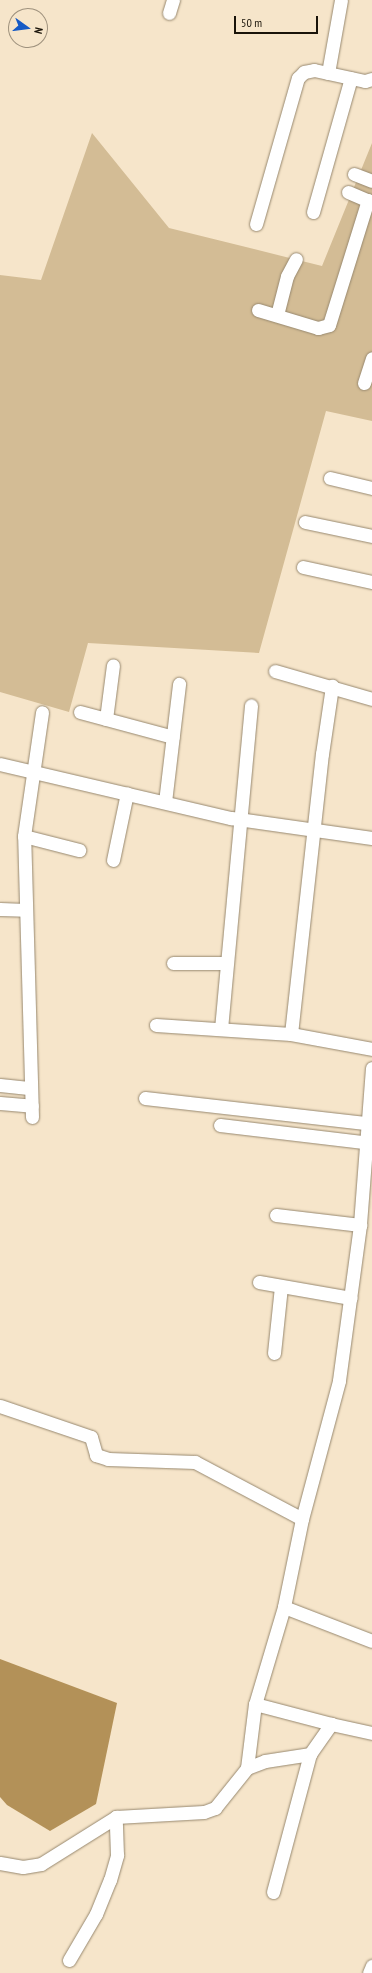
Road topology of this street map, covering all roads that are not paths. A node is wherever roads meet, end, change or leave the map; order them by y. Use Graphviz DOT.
graph roads {
  1 [pos="173,0"];
  2 [pos="341,0"];
  3 [pos="169,13"];
  4 [pos="328,73"];
  5 [pos="351,78"];
  6 [pos="372,79"];
  7 [pos="354,174"];
  8 [pos="372,181"];
  9 [pos="348,192"];
  10 [pos="370,201"];
  11 [pos="313,212"];
  12 [pos="256,224"];
  13 [pos="296,259"];
  14 [pos="258,310"];
  15 [pos="277,316"];
  16 [pos="372,358"];
  17 [pos="364,383"];
  18 [pos="330,478"];
  19 [pos="372,488"];
  20 [pos="305,522"];
  21 [pos="372,536"];
  22 [pos="303,567"];
  23 [pos="372,582"];
  24 [pos="113,665"];
  25 [pos="275,671"];
  26 [pos="179,684"];
  27 [pos="332,686"];
  28 [pos="372,699"];
  29 [pos="251,705"];
  30 [pos="42,712"];
  31 [pos="80,712"];
  32 [pos="106,719"];
  33 [pos="172,737"];
  34 [pos="0,764"];
  35 [pos="33,770"];
  36 [pos="127,793"];
  37 [pos="165,802"];
  38 [pos="239,819"];
  39 [pos="314,830"];
  40 [pos="24,836"];
  41 [pos="372,838"];
  42 [pos="80,850"];
  43 [pos="113,860"];
  44 [pos="0,909"];
  45 [pos="25,910"];
  46 [pos="173,963"];
  47 [pos="226,963"];
  48 [pos="156,1025"];
  49 [pos="221,1029"];
  50 [pos="291,1034"];
  51 [pos="372,1050"];
  52 [pos="372,1068"];
  53 [pos="0,1085"];
  54 [pos="31,1088"];
  55 [pos="145,1098"];
  56 [pos="0,1102"];
  57 [pos="370,1124"];
  58 [pos="220,1125"];
  59 [pos="369,1143"];
  60 [pos="276,1215"];
  61 [pos="360,1225"];
  62 [pos="259,1282"];
  63 [pos="281,1286"];
  64 [pos="351,1298"];
  65 [pos="274,1354"];
  66 [pos="0,1406"];
  67 [pos="302,1519"];
  68 [pos="284,1608"];
  69 [pos="372,1641"];
  70 [pos="255,1704"];
  71 [pos="332,1724"];
  72 [pos="372,1733"];
  73 [pos="310,1754"];
  74 [pos="246,1768"];
  75 [pos="116,1817"];
  76 [pos="0,1863"];
  77 [pos="273,1892"];
  78 [pos="69,1960"];
  79 [pos="372,1966"];
  80 [pos="369,1973"];
  1 -- 3 [label="street"];
  2 -- 4 [label="street"];
  4 -- 5 [label="street"];
  4 -- 12 [label="street"];
  5 -- 6 [label="street"];
  5 -- 11 [label="street"];
  7 -- 8 [label="street"];
  9 -- 10 [label="street"];
  10 -- 15 [label="street"];
  13 -- 15 [label="street"];
  14 -- 15 [label="street"];
  16 -- 17 [label="street"];
  18 -- 19 [label="street"];
  20 -- 21 [label="street"];
  22 -- 23 [label="street"];
  24 -- 32 [label="street"];
  25 -- 27 [label="street"];
  26 -- 33 [label="street"];
  27 -- 28 [label="street"];
  27 -- 39 [label="street"];
  29 -- 38 [label="street"];
  30 -- 35 [label="street"];
  31 -- 32 [label="street"];
  32 -- 33 [label="street"];
  33 -- 37 [label="street"];
  34 -- 35 [label="street"];
  35 -- 36 [label="street"];
  35 -- 40 [label="street"];
  36 -- 37 [label="street"];
  36 -- 43 [label="street"];
  37 -- 38 [label="street"];
  38 -- 39 [label="street"];
  38 -- 47 [label="street"];
  39 -- 41 [label="street"];
  39 -- 50 [label="street"];
  40 -- 42 [label="street"];
  40 -- 45 [label="street"];
  44 -- 45 [label="street"];
  45 -- 54 [label="street"];
  46 -- 47 [label="street"];
  47 -- 49 [label="street"];
  48 -- 49 [label="street"];
  49 -- 50 [label="street"];
  50 -- 51 [label="street"];
  52 -- 57 [label="street"];
  53 -- 54 [label="street"];
  54 -- 56 [label="street"];
  55 -- 57 [label="street"];
  57 -- 59 [label="street"];
  58 -- 59 [label="street"];
  59 -- 61 [label="street"];
  60 -- 61 [label="street"];
  61 -- 64 [label="street"];
  62 -- 63 [label="street"];
  63 -- 64 [label="street"];
  63 -- 65 [label="street"];
  64 -- 67 [label="street"];
  66 -- 67 [label="street"];
  67 -- 68 [label="street"];
  68 -- 69 [label="street"];
  68 -- 70 [label="street"];
  70 -- 71 [label="street"];
  70 -- 74 [label="street"];
  71 -- 72 [label="street"];
  71 -- 73 [label="street"];
  73 -- 74 [label="street"];
  73 -- 77 [label="street"];
  74 -- 75 [label="street"];
  75 -- 76 [label="street"];
  75 -- 78 [label="street"];
  79 -- 80 [label="street"];
}
